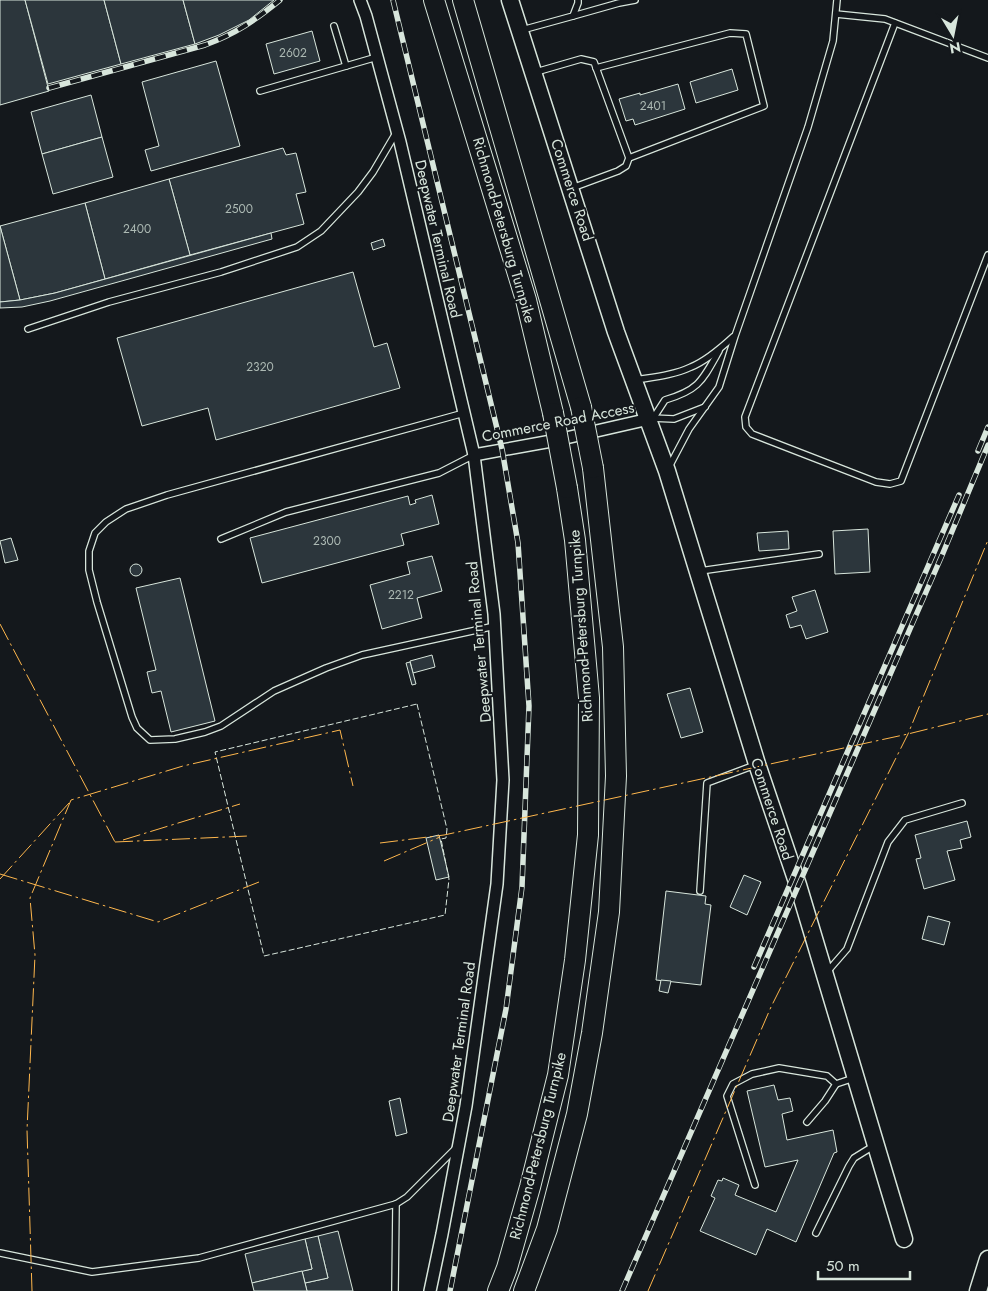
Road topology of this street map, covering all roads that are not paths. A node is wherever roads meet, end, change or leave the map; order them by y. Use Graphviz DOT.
graph roads {
  1 [pos="360,0"];
  2 [pos="434,0"];
  3 [pos="463,0"];
  4 [pos="510,0"];
  5 [pos="522,0"];
  6 [pos="578,0"];
  7 [pos="635,0"];
  8 [pos="837,0"];
  9 [pos="836,14"];
  10 [pos="573,16"];
  11 [pos="895,23"];
  12 [pos="334,26"];
  13 [pos="525,29"];
  14 [pos="377,57"];
  15 [pos="988,58"];
  16 [pos="346,66"];
  17 [pos="596,68"];
  18 [pos="539,71"];
  19 [pos="260,91"];
  20 [pos="397,132"];
  21 [pos="629,158"];
  22 [pos="576,187"];
  23 [pos="988,255"];
  24 [pos="28,329"];
  25 [pos="735,336"];
  26 [pos="720,349"];
  27 [pos="635,380"];
  28 [pos="705,408"];
  29 [pos="464,413"];
  30 [pos="651,418"];
  31 [pos="474,455"];
  32 [pos="667,471"];
  33 [pos="221,539"];
  34 [pos="819,554"];
  35 [pos="699,571"];
  36 [pos="495,626"];
  37 [pos="757,764"];
  38 [pos="962,803"];
  39 [pos="700,891"];
  40 [pos="824,976"];
  41 [pos="854,1078"];
  42 [pos="836,1084"];
  43 [pos="807,1122"];
  44 [pos="459,1145"];
  45 [pos="877,1153"];
  46 [pos="755,1185"];
  47 [pos="396,1204"];
  48 [pos="816,1233"];
  49 [pos="904,1239"];
  50 [pos="0,1253"];
  51 [pos="988,1259"];
  52 [pos="396,1291"];
  53 [pos="430,1291"];
  54 [pos="498,1291"];
  55 [pos="524,1291"];
  56 [pos="978,1291"];
  1 -- 14 [label="street, Deepwater Terminal Road"];
  2 -- 54 [label="highway, Richmond-Petersburg Turnpike, bridge"];
  3 -- 55 [label="highway, Richmond-Petersburg Turnpike, bridge"];
  4 -- 13 [label="main road, Commerce Road"];
  5 -- 13 [label="main road, Commerce Road"];
  6 -- 10 [label="lane"];
  7 -- 10 [label="lane"];
  8 -- 9 [label="lane"];
  9 -- 11 [label="lane"];
  9 -- 25 [label="lane"];
  10 -- 13 [label="lane"];
  11 -- 15 [label="lane"];
  11 -- 23 [label="lane"];
  12 -- 16 [label="lane"];
  13 -- 18 [label="main road, Commerce Road"];
  14 -- 16 [label="lane"];
  14 -- 20 [label="street, Deepwater Terminal Road"];
  16 -- 19 [label="lane"];
  17 -- 18 [label="lane"];
  17 -- 21 [label="lane"];
  17 -- 21 [label="lane"];
  18 -- 22 [label="main road, Commerce Road"];
  20 -- 24 [label="lane"];
  20 -- 29 [label="street, Deepwater Terminal Road"];
  21 -- 22 [label="lane"];
  22 -- 27 [label="main road, Commerce Road"];
  25 -- 26 [label="lane"];
  25 -- 28 [label="lane"];
  26 -- 27 [label="lane"];
  26 -- 30 [label="lane"];
  27 -- 30 [label="main road, Commerce Road"];
  28 -- 30 [label="lane"];
  28 -- 32 [label="lane"];
  29 -- 31 [label="street, Deepwater Terminal Road"];
  29 -- 36 [label="lane"];
  30 -- 31 [label="street, Commerce Road Access"];
  30 -- 32 [label="main road, Commerce Road"];
  31 -- 33 [label="lane"];
  31 -- 36 [label="street, Deepwater Terminal Road"];
  32 -- 35 [label="main road, Commerce Road"];
  34 -- 35 [label="lane"];
  35 -- 37 [label="main road, Commerce Road"];
  36 -- 44 [label="street, Deepwater Terminal Road"];
  37 -- 39 [label="lane"];
  37 -- 40 [label="main road, Commerce Road"];
  38 -- 40 [label="lane"];
  40 -- 41 [label="main road, Commerce Road"];
  41 -- 42 [label="lane"];
  41 -- 45 [label="main road, Commerce Road"];
  42 -- 43 [label="lane"];
  42 -- 46 [label="lane"];
  44 -- 47 [label="lane"];
  44 -- 53 [label="street, Deepwater Terminal Road"];
  45 -- 48 [label="lane"];
  45 -- 49 [label="main road, Commerce Road"];
  47 -- 50 [label="lane"];
  47 -- 52 [label="lane"];
  51 -- 56 [label="main road"];
}
